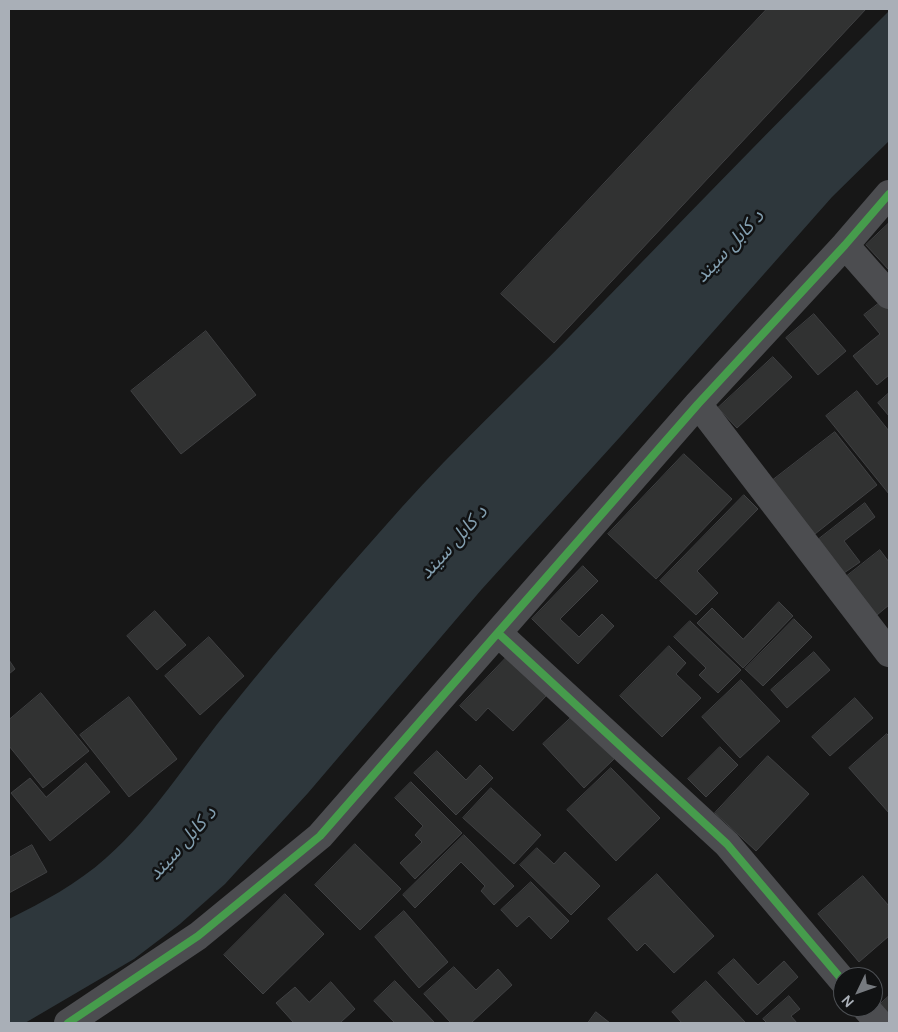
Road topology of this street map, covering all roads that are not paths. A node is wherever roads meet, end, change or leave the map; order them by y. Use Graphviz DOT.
graph roads {
  1 [pos="889,194"];
  2 [pos="845,245"];
  3 [pos="889,294"];
  4 [pos="698,404"];
  5 [pos="498,633"];
  6 [pos="889,653"];
  7 [pos="833,969"];
  8 [pos="68,1023"];
  1 -- 2 [label="street"];
  2 -- 3 [label="street"];
  2 -- 4 [label="street"];
  4 -- 5 [label="street"];
  4 -- 6 [label="street"];
  5 -- 7 [label="street"];
  5 -- 8 [label="street"];
}
